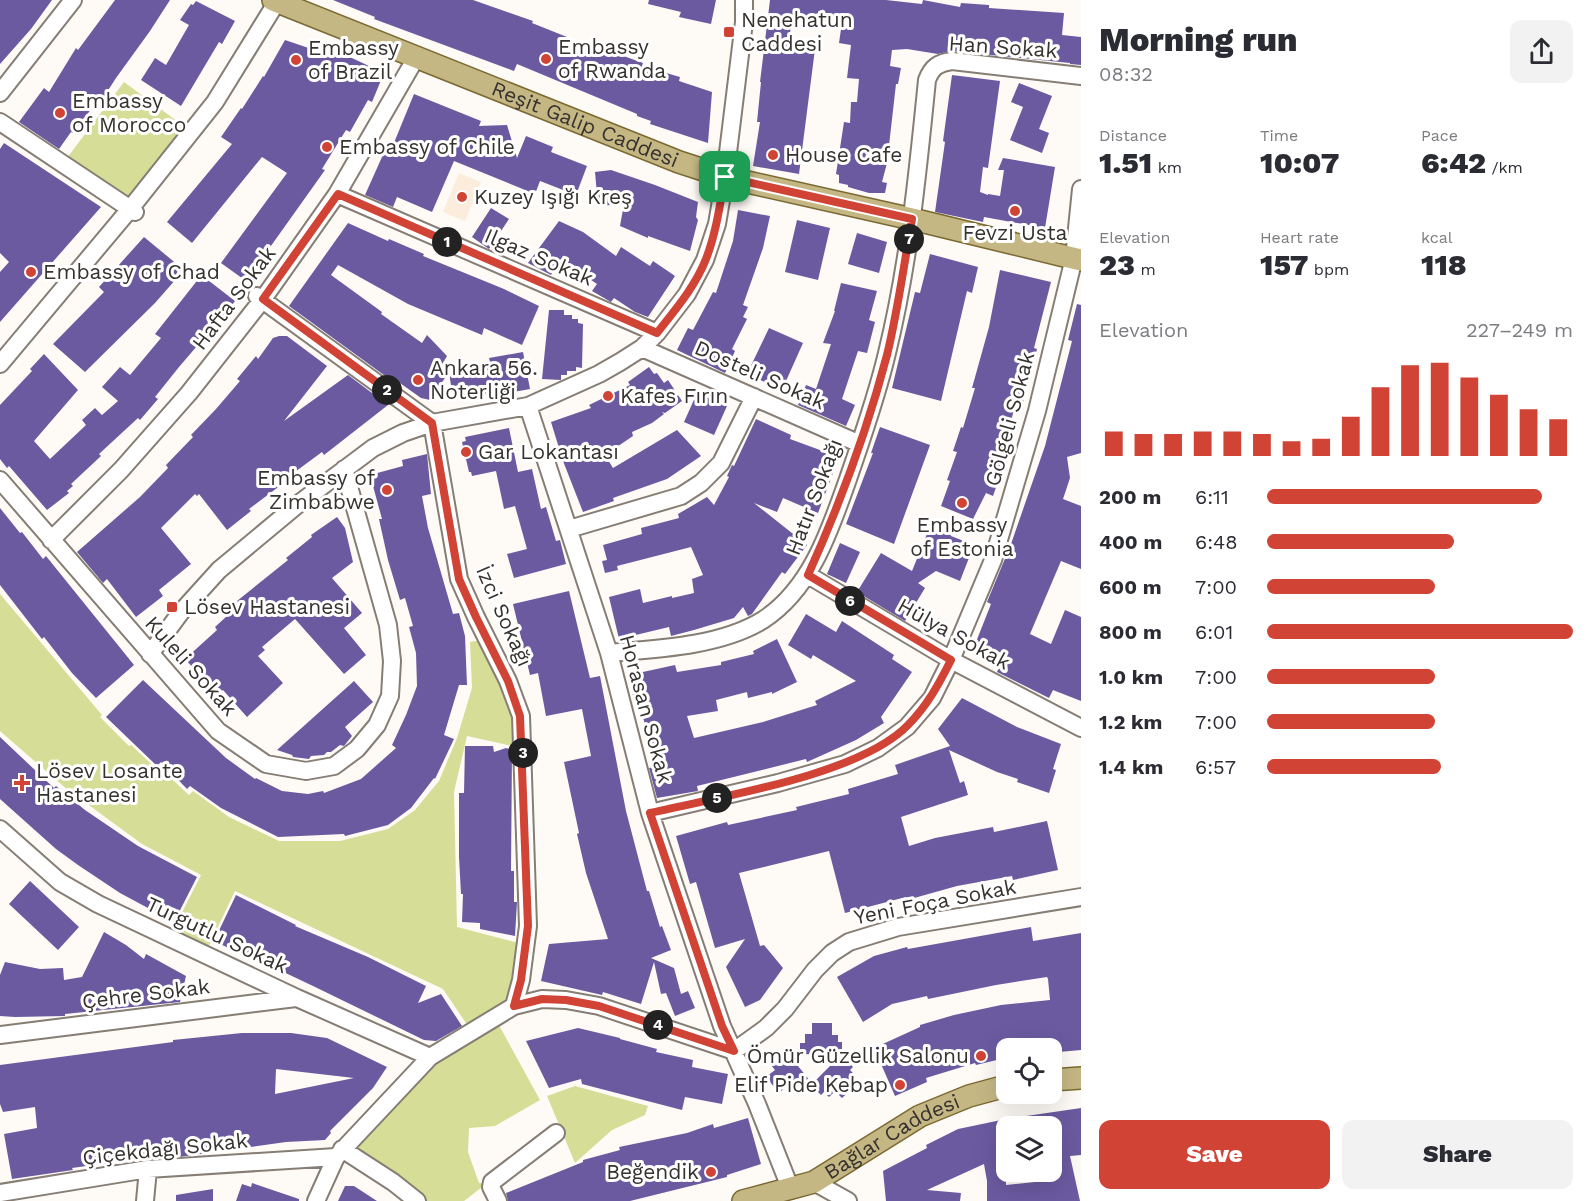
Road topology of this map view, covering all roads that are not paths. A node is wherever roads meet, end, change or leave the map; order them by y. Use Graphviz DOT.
graph roads {
  1 [pos="73,0"];
  2 [pos="744,0"];
  3 [pos="276,1"];
  4 [pos="417,56"];
  5 [pos="1081,76"];
  6 [pos="0,93"];
  7 [pos="0,122"];
  8 [pos="725,177"];
  9 [pos="1081,189"];
  10 [pos="338,194"];
  11 [pos="132,210"];
  12 [pos="912,219"];
  13 [pos="1078,259"];
  14 [pos="260,298"];
  15 [pos="657,333"];
  16 [pos="642,348"];
  17 [pos="0,364"];
  18 [pos="754,397"];
  19 [pos="528,406"];
  20 [pos="432,423"];
  21 [pos="860,444"];
  22 [pos="344,470"];
  23 [pos="0,480"];
  24 [pos="569,529"];
  25 [pos="51,540"];
  26 [pos="808,575"];
  27 [pos="609,653"];
  28 [pos="150,654"];
  29 [pos="951,660"];
  30 [pos="1081,728"];
  31 [pos="650,813"];
  32 [pos="0,829"];
  33 [pos="1081,897"];
  34 [pos="297,998"];
  35 [pos="514,1006"];
  36 [pos="0,1035"];
  37 [pos="734,1051"];
  38 [pos="430,1057"];
  39 [pos="1081,1078"];
  40 [pos="1062,1079"];
  41 [pos="996,1089"];
  42 [pos="556,1132"];
  43 [pos="339,1153"];
  44 [pos="148,1170"];
  45 [pos="814,1182"];
  46 [pos="791,1190"];
  47 [pos="0,1193"];
  48 [pos="146,1201"];
  49 [pos="316,1201"];
  50 [pos="417,1201"];
  51 [pos="498,1201"];
  52 [pos="743,1201"];
  53 [pos="848,1201"];
  1 -- 6 [label="street"];
  2 -- 8 [label="street"];
  3 -- 4 [label="main road, Reşit Galip Caddesi"];
  3 -- 11 [label="street"];
  4 -- 8 [label="main road, Reşit Galip Caddesi"];
  4 -- 10 [label="street, Hafta Sokak"];
  5 -- 12 [label="street, Han Sokak"];
  7 -- 11 [label="street"];
  8 -- 12 [label="main road, Reşit Galip Caddesi"];
  8 -- 15 [label="street"];
  9 -- 13 [label="street, Gölgeli Sokak"];
  10 -- 14 [label="street, Hafta Sokak"];
  10 -- 15 [label="street, Ilgaz Sokak"];
  11 -- 17 [label="street"];
  12 -- 13 [label="main road, Reşit Galip Caddesi"];
  12 -- 21 [label="street, Hatır Sokağı"];
  13 -- 29 [label="street, Gölgeli Sokak"];
  14 -- 20 [label="street"];
  14 -- 25 [label="street, Hafta Sokak"];
  15 -- 16 [label="street"];
  16 -- 18 [label="street, Dosteli Sokak"];
  16 -- 19 [label="street"];
  18 -- 21 [label="street, Dosteli Sokak"];
  18 -- 24 [label="street"];
  19 -- 20 [label="street"];
  19 -- 24 [label="street, Horasan Sokak"];
  20 -- 22 [label="street"];
  20 -- 35 [label="street, İzci Sokağı"];
  21 -- 26 [label="street, Hatır Sokağı"];
  22 -- 28 [label="street"];
  22 -- 28 [label="street, Kuleli Sokak"];
  23 -- 25 [label="street, Kuleli Sokak"];
  24 -- 27 [label="street, Horasan Sokak"];
  25 -- 28 [label="street, Kuleli Sokak"];
  26 -- 27 [label="street, Hatır Sokağı"];
  26 -- 29 [label="street, Hülya Sokak"];
  27 -- 31 [label="street, Horasan Sokak"];
  29 -- 30 [label="street, Hülya Sokak"];
  29 -- 31 [label="street, Gölgeli Sokak"];
  31 -- 37 [label="street, Horasan Sokak"];
  32 -- 34 [label="street, Turgutlu Sokak"];
  33 -- 37 [label="street, Yeni Foça Sokak"];
  34 -- 36 [label="street, Çehre Sokak"];
  34 -- 38 [label="street, Turgutlu Sokak"];
  35 -- 37 [label="street"];
  35 -- 38 [label="street"];
  37 -- 46 [label="street, Horasan Sokak"];
  38 -- 43 [label="street"];
  39 -- 40 [label="main road"];
  41 -- 45 [label="main road, Bağlar Caddesi"];
  42 -- 51 [label="street"];
  43 -- 44 [label="street, Çiçekdağı Sokak"];
  43 -- 49 [label="street"];
  43 -- 50 [label="street"];
  44 -- 47 [label="street, Çiçekdağı Sokak"];
  44 -- 48 [label="street"];
  45 -- 46 [label="main road, Bağlar Caddesi"];
  45 -- 53 [label="street"];
  46 -- 52 [label="main road, Bağlar Caddesi"];
}
